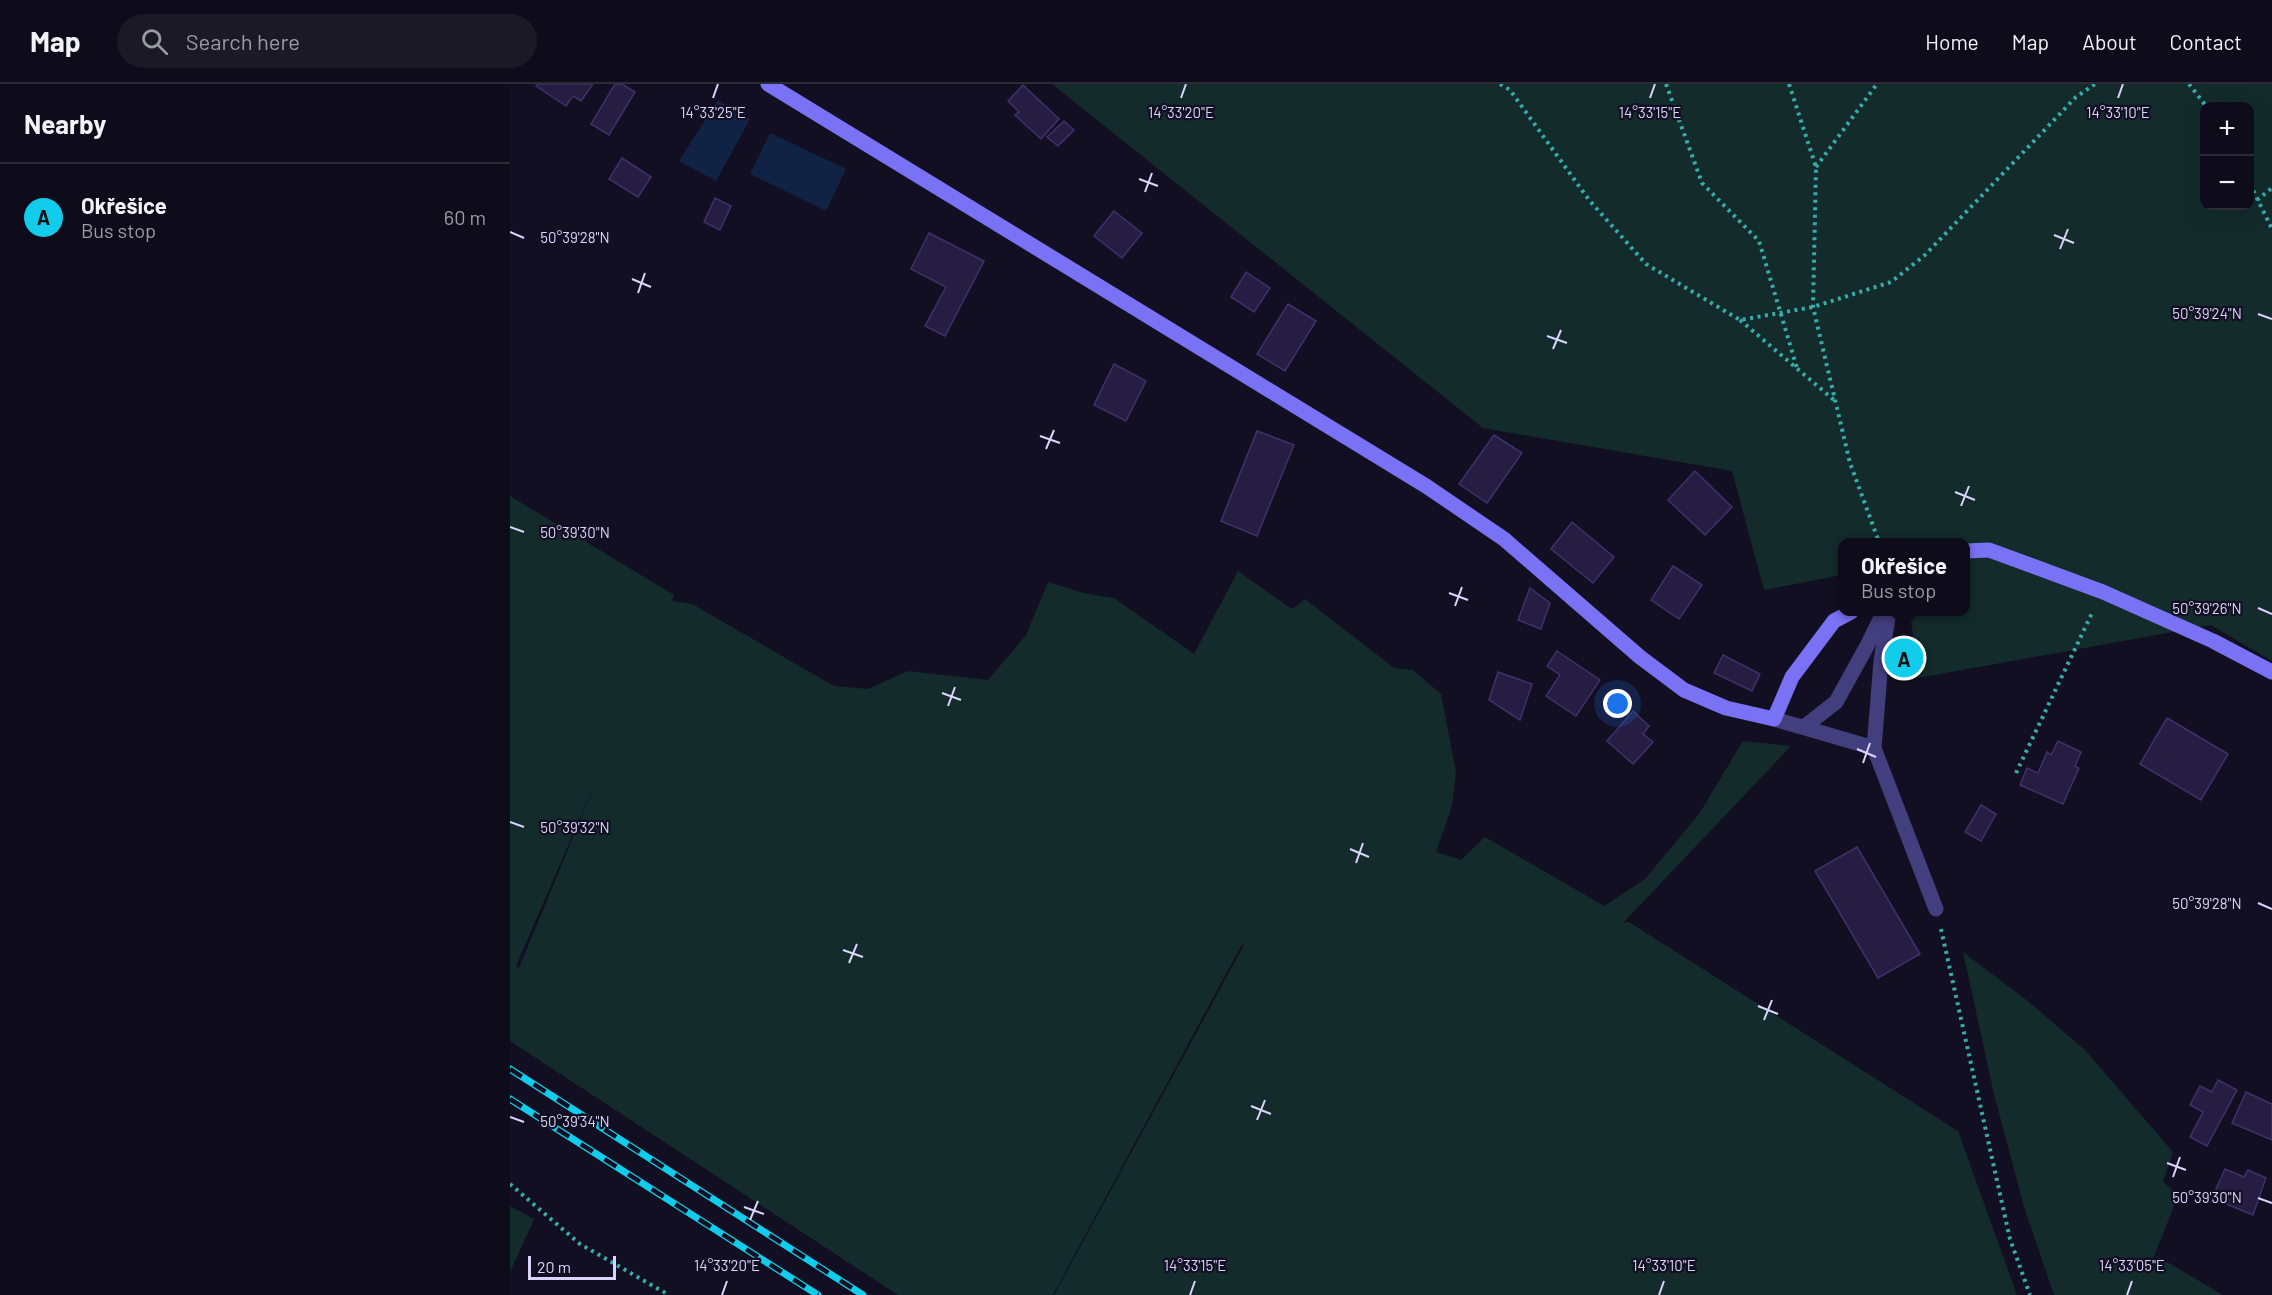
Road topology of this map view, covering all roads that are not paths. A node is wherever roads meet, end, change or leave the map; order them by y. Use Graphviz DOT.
graph roads {
  1 [pos="768,84"];
  2 [pos="1970,551"];
  3 [pos="1843,616"];
  4 [pos="1882,616"];
  5 [pos="1888,616"];
  6 [pos="2272,672"];
  7 [pos="1774,719"];
  8 [pos="1804,727"];
  9 [pos="1874,748"];
  10 [pos="1936,909"];
  1 -- 7 [label="street"];
  2 -- 6 [label="street"];
  3 -- 7 [label="street"];
  4 -- 8 [label="street"];
  5 -- 9 [label="street"];
  7 -- 8 [label="street"];
  8 -- 9 [label="street"];
  9 -- 10 [label="street"];
}
